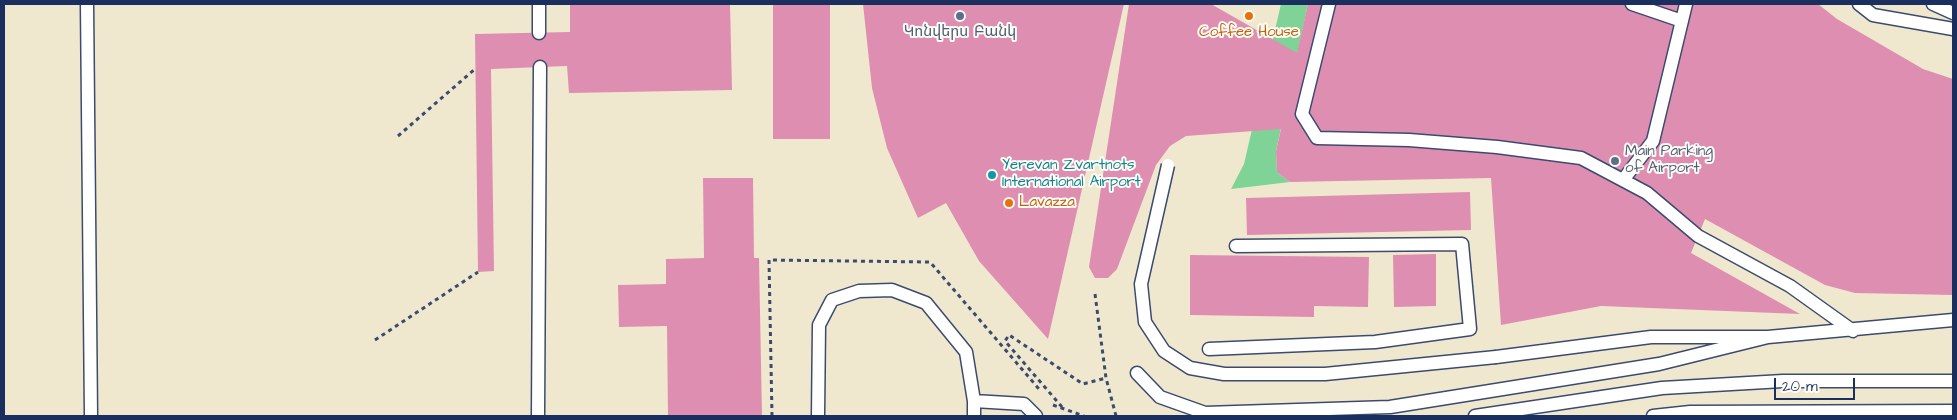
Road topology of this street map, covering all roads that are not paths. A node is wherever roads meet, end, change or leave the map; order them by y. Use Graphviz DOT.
graph roads {
  1 [pos="87,4"];
  2 [pos="539,4"];
  3 [pos="1329,4"];
  4 [pos="1632,4"];
  5 [pos="1686,4"];
  6 [pos="1859,4"];
  7 [pos="1933,4"];
  8 [pos="1953,13"];
  9 [pos="1682,21"];
  10 [pos="1953,29"];
  11 [pos="539,33"];
  12 [pos="540,67"];
  13 [pos="1168,165"];
  14 [pos="1623,180"];
  15 [pos="1236,246"];
  16 [pos="1953,320"];
  17 [pos="1853,331"];
  18 [pos="1768,337"];
  19 [pos="1209,349"];
  20 [pos="1137,373"];
  21 [pos="1953,381"];
  22 [pos="974,401"];
  23 [pos="1953,411"];
  24 [pos="91,416"];
  25 [pos="538,416"];
  26 [pos="818,416"];
  27 [pos="974,416"];
  28 [pos="1036,416"];
  29 [pos="1475,416"];
  30 [pos="1653,416"];
  1 -- 24 [label="lane"];
  2 -- 11 [label="lane"];
  3 -- 14 [label="lane"];
  4 -- 9 [label="lane"];
  5 -- 9 [label="lane"];
  6 -- 10 [label="lane"];
  7 -- 8 [label="lane"];
  9 -- 14 [label="lane"];
  12 -- 25 [label="lane"];
  13 -- 18 [label="lane, bridge"];
  14 -- 17 [label="lane"];
  15 -- 19 [label="lane"];
  16 -- 17 [label="lane"];
  17 -- 18 [label="lane"];
  18 -- 20 [label="lane"];
  21 -- 29 [label="lane"];
  22 -- 26 [label="lane"];
  22 -- 27 [label="lane"];
  22 -- 28 [label="lane"];
  23 -- 30 [label="lane"];
}
